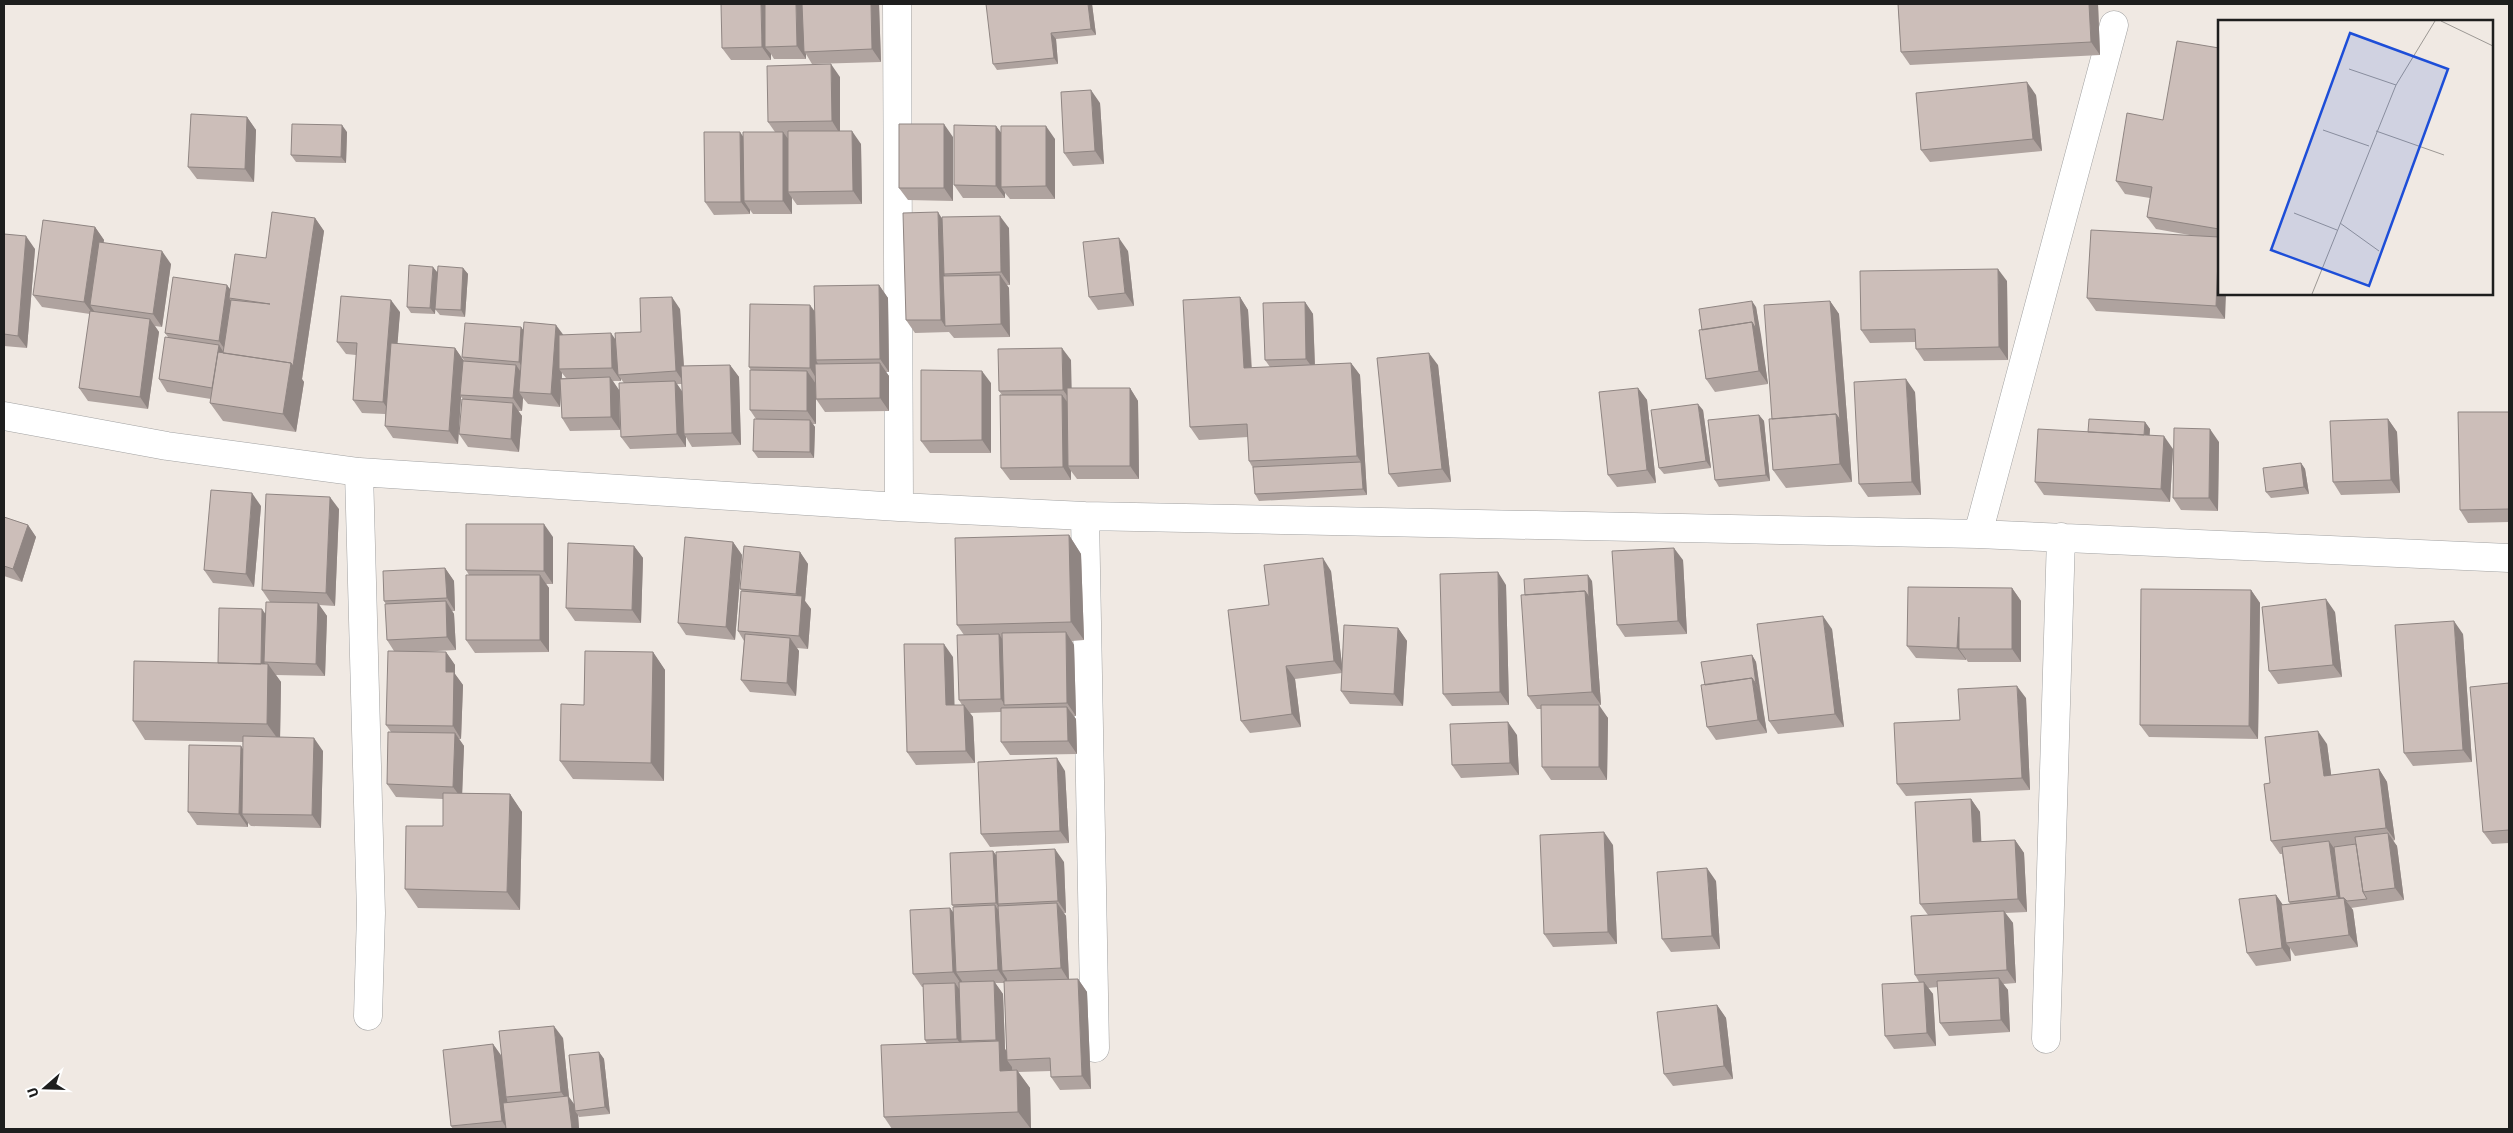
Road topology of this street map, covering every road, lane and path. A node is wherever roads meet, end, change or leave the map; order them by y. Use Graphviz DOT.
graph roads {
  1 [pos="897,4"];
  2 [pos="2114,25"];
  3 [pos="4,416"];
  4 [pos="359,472"];
  5 [pos="899,507"];
  6 [pos="1085,516"];
  7 [pos="1978,534"];
  8 [pos="2061,537"];
  9 [pos="2509,558"];
  10 [pos="368,1016"];
  11 [pos="2046,1039"];
  12 [pos="1095,1048"];
  1 -- 5 [label="street"];
  2 -- 7 [label="street"];
  3 -- 4 [label="street"];
  4 -- 5 [label="street"];
  4 -- 10 [label="street"];
  5 -- 6 [label="street"];
  6 -- 7 [label="street"];
  6 -- 12 [label="street"];
  7 -- 8 [label="street"];
  8 -- 9 [label="street"];
  8 -- 11 [label="street"];
}
